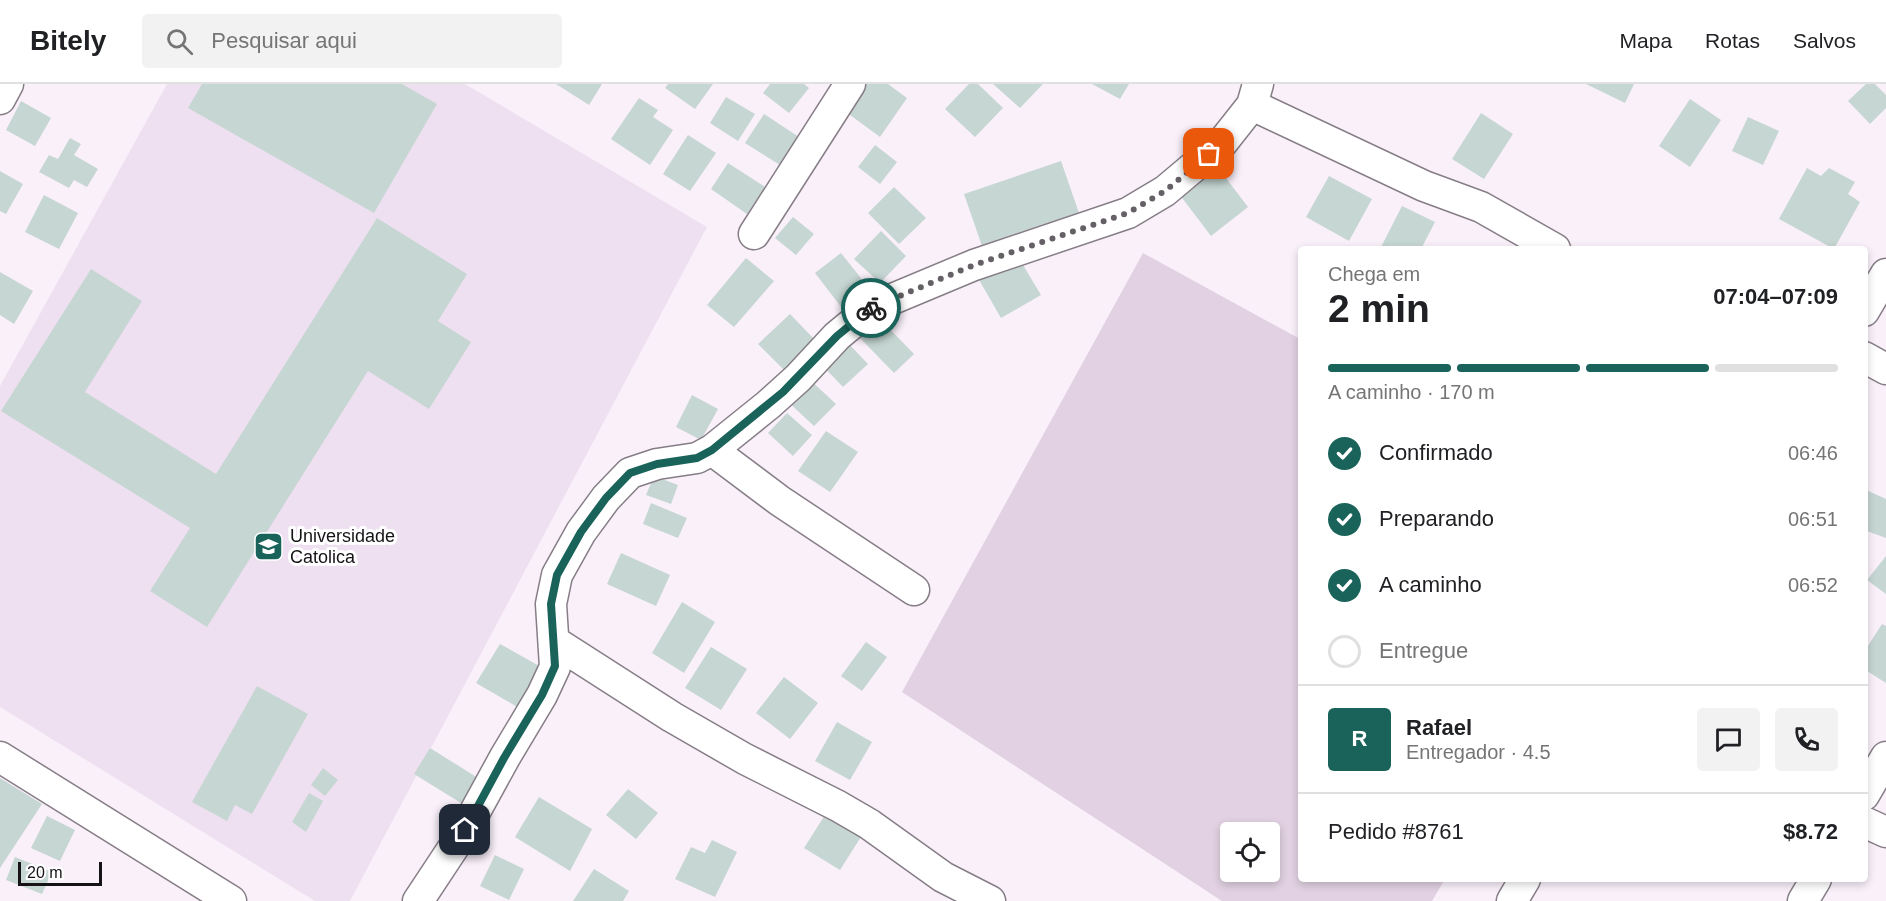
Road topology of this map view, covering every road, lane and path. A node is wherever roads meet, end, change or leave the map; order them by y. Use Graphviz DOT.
graph roads {
  1 [pos="8,84"];
  2 [pos="850,84"];
  3 [pos="1255,95"];
  4 [pos="0,99"];
  5 [pos="754,234"];
  6 [pos="1550,246"];
  7 [pos="1886,274"];
  8 [pos="1868,304"];
  9 [pos="1868,359"];
  10 [pos="1886,369"];
  11 [pos="712,450"];
  12 [pos="914,590"];
  13 [pos="555,642"];
  14 [pos="0,757"];
  15 [pos="1886,757"];
  16 [pos="1868,788"];
  17 [pos="1868,824"];
  18 [pos="1886,832"];
  19 [pos="1523,882"];
  20 [pos="1814,882"];
  21 [pos="231,901"];
  22 [pos="418,901"];
  23 [pos="990,901"];
  24 [pos="1512,901"];
  25 [pos="1803,901"];
  1 -- 4 [label="street"];
  2 -- 5 [label="street"];
  3 -- 6 [label="street"];
  3 -- 11 [label="street"];
  7 -- 8 [label="street"];
  9 -- 10 [label="street"];
  11 -- 12 [label="street"];
  11 -- 13 [label="street"];
  13 -- 22 [label="street"];
  13 -- 23 [label="street"];
  14 -- 21 [label="street"];
  15 -- 16 [label="street"];
  17 -- 18 [label="street"];
  19 -- 24 [label="street"];
  20 -- 25 [label="street"];
}
